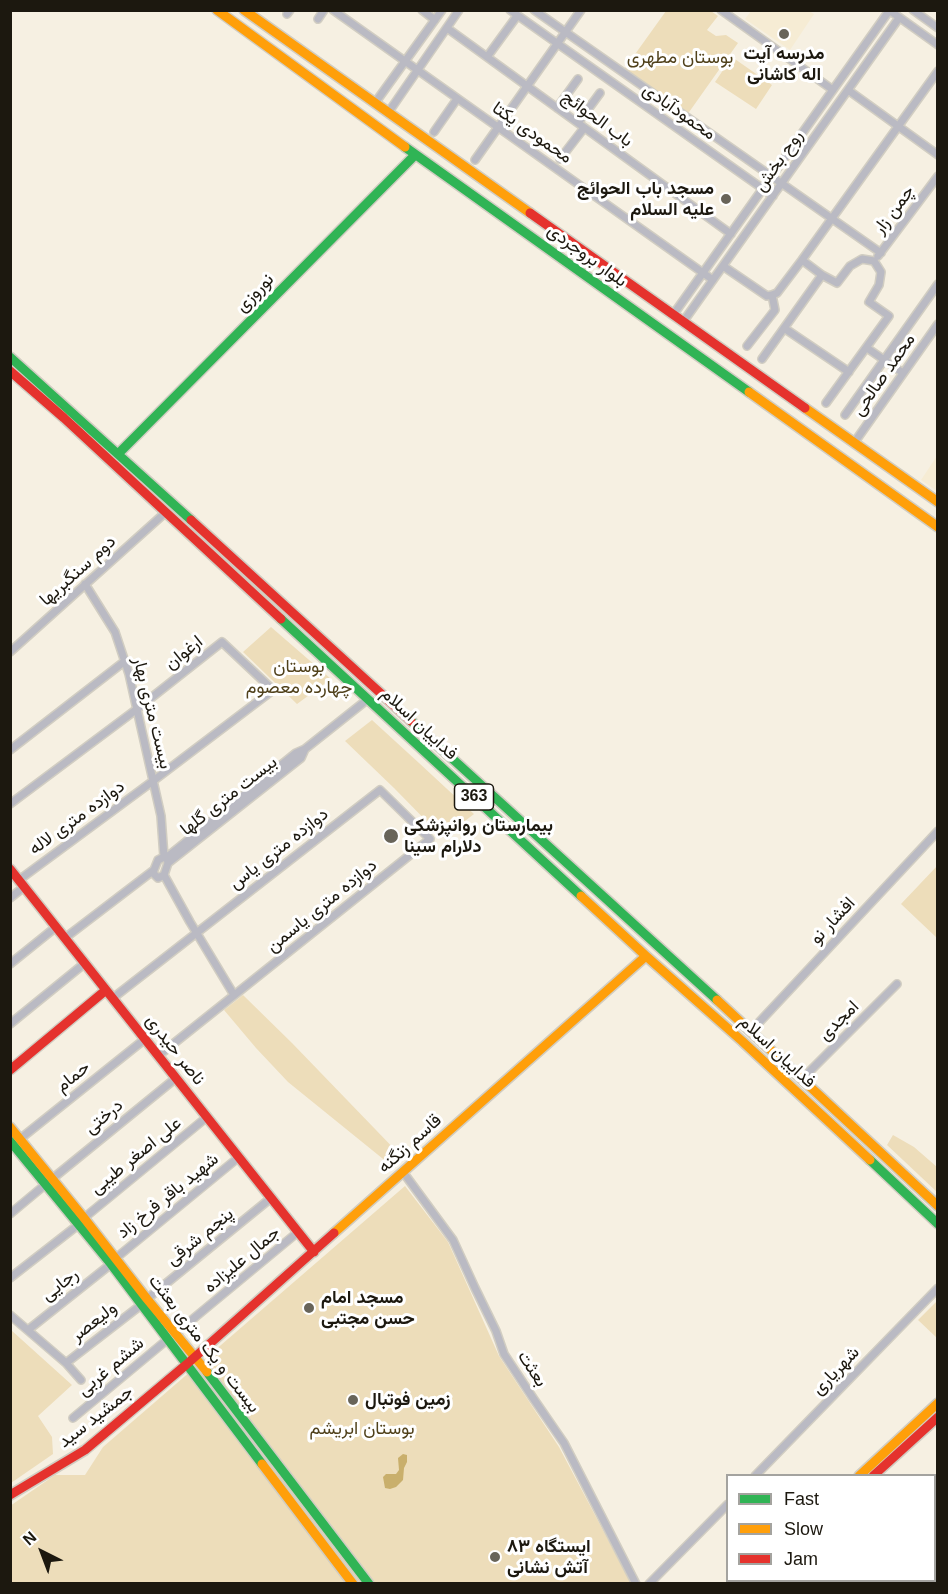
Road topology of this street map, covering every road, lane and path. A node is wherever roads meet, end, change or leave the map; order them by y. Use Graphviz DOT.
graph roads {
  1 [pos="218,10"];
  2 [pos="244,10"];
  3 [pos="324,10"];
  4 [pos="333,10"];
  5 [pos="422,10"];
  6 [pos="442,10"];
  7 [pos="459,10"];
  8 [pos="510,10"];
  9 [pos="534,10"];
  10 [pos="581,10"];
  11 [pos="721,10"];
  12 [pos="913,10"];
  13 [pos="889,11"];
  14 [pos="517,16"];
  15 [pos="900,18"];
  16 [pos="318,19"];
  17 [pos="435,20"];
  18 [pos="447,28"];
  19 [pos="938,28"];
  20 [pos="566,33"];
  21 [pos="557,44"];
  22 [pos="938,45"];
  23 [pos="487,57"];
  24 [pos="405,62"];
  25 [pos="417,70"];
  26 [pos="938,71"];
  27 [pos="578,79"];
  28 [pos="527,87"];
  29 [pos="833,90"];
  30 [pos="848,90"];
  31 [pos="600,93"];
  32 [pos="457,99"];
  33 [pos="375,104"];
  34 [pos="557,108"];
  35 [pos="388,113"];
  36 [pos="581,125"];
  37 [pos="898,126"];
  38 [pos="498,128"];
  39 [pos="434,132"];
  40 [pos="415,155"];
  41 [pos="938,155"];
  42 [pos="560,159"];
  43 [pos="475,160"];
  44 [pos="772,176"];
  45 [pos="938,176"];
  46 [pos="782,183"];
  47 [pos="763,189"];
  48 [pos="773,196"];
  49 [pos="831,218"];
  50 [pos="731,234"];
  51 [pos="880,253"];
  52 [pos="802,260"];
  53 [pos="874,261"];
  54 [pos="723,266"];
  55 [pos="703,273"];
  56 [pos="822,275"];
  57 [pos="713,280"];
  58 [pos="936,289"];
  59 [pos="772,295"];
  60 [pos="673,315"];
  61 [pos="683,322"];
  62 [pos="938,324"];
  63 [pos="784,328"];
  64 [pos="747,346"];
  65 [pos="867,348"];
  66 [pos="10,357"];
  67 [pos="762,359"];
  68 [pos="884,360"];
  69 [pos="10,371"];
  70 [pos="849,372"];
  71 [pos="903,373"];
  72 [pos="826,403"];
  73 [pos="845,415"];
  74 [pos="854,443"];
  75 [pos="118,454"];
  76 [pos="938,502"];
  77 [pos="165,512"];
  78 [pos="938,526"];
  79 [pos="85,584"];
  80 [pos="10,652"];
  81 [pos="125,661"];
  82 [pos="248,666"];
  83 [pos="368,699"];
  84 [pos="137,709"];
  85 [pos="10,750"];
  86 [pos="153,781"];
  87 [pos="380,790"];
  88 [pos="10,804"];
  89 [pos="938,831"];
  90 [pos="166,859"];
  91 [pos="10,869"];
  92 [pos="154,870"];
  93 [pos="164,875"];
  94 [pos="21,883"];
  95 [pos="10,898"];
  96 [pos="56,927"];
  97 [pos="197,933"];
  98 [pos="65,938"];
  99 [pos="646,956"];
  100 [pos="85,963"];
  101 [pos="10,964"];
  102 [pos="897,984"];
  103 [pos="106,990"];
  104 [pos="234,995"];
  105 [pos="113,998"];
  106 [pos="10,1024"];
  107 [pos="751,1031"];
  108 [pos="145,1039"];
  109 [pos="158,1056"];
  110 [pos="10,1070"];
  111 [pos="176,1078"];
  112 [pos="802,1079"];
  113 [pos="207,1117"];
  114 [pos="10,1127"];
  115 [pos="14,1143"];
  116 [pos="239,1157"];
  117 [pos="403,1172"];
  118 [pos="49,1182"];
  119 [pos="271,1198"];
  120 [pos="938,1206"];
  121 [pos="10,1214"];
  122 [pos="81,1221"];
  123 [pos="938,1224"];
  124 [pos="298,1232"];
  125 [pos="314,1252"];
  126 [pos="113,1261"];
  127 [pos="10,1278"];
  128 [pos="938,1288"];
  129 [pos="144,1302"];
  130 [pos="10,1315"];
  131 [pos="28,1330"];
  132 [pos="172,1336"];
  133 [pos="196,1357"];
  134 [pos="66,1363"];
  135 [pos="187,1364"];
  136 [pos="81,1380"];
  137 [pos="938,1403"];
  138 [pos="938,1417"];
  139 [pos="73,1418"];
  140 [pos="757,1474"];
  141 [pos="861,1474"];
  142 [pos="875,1474"];
  143 [pos="10,1495"];
  144 [pos="726,1506"];
  145 [pos="353,1584"];
  146 [pos="369,1584"];
  147 [pos="636,1584"];
  148 [pos="649,1584"];
  1 -- 40 [label="main road, بلوار بروجردی"];
  2 -- 33 [label="main road, بلوار بروجردی"];
  3 -- 16 [label="street"];
  4 -- 24 [label="street, محمودی یکتا"];
  5 -- 17 [label="street"];
  6 -- 17 [label="street"];
  7 -- 18 [label="street"];
  8 -- 14 [label="street, محمودآبادی"];
  9 -- 20 [label="street, محمودآبادی"];
  10 -- 20 [label="street"];
  11 -- 29 [label="street"];
  12 -- 19 [label="street"];
  13 -- 15 [label="street"];
  13 -- 29 [label="street, روح بخش"];
  14 -- 21 [label="street, محمودآبادی"];
  14 -- 23 [label="street"];
  15 -- 22 [label="street"];
  15 -- 30 [label="street, روح بخش"];
  17 -- 24 [label="street"];
  18 -- 23 [label="street, باب الحوائج"];
  18 -- 25 [label="street"];
  20 -- 21 [label="street"];
  20 -- 44 [label="street, محمودآبادی"];
  21 -- 28 [label="street"];
  21 -- 47 [label="street, محمودآبادی"];
  23 -- 28 [label="street, باب الحوائج"];
  24 -- 25 [label="street, محمودی یکتا"];
  24 -- 33 [label="street"];
  25 -- 32 [label="street, محمودی یکتا"];
  25 -- 35 [label="street"];
  26 -- 37 [label="street"];
  27 -- 34 [label="street"];
  28 -- 34 [label="street, باب الحوائج"];
  28 -- 38 [label="street"];
  29 -- 44 [label="street, روح بخش"];
  30 -- 37 [label="street"];
  30 -- 46 [label="street, روح بخش"];
  31 -- 36 [label="street"];
  32 -- 38 [label="street, محمودی یکتا"];
  32 -- 39 [label="street"];
  33 -- 35 [label="main road, بلوار بروجردی"];
  34 -- 36 [label="street, باب الحوائج"];
  35 -- 60 [label="main road, بلوار بروجردی"];
  36 -- 42 [label="street"];
  36 -- 50 [label="street, باب الحوائج"];
  37 -- 41 [label="street"];
  37 -- 49 [label="street"];
  38 -- 43 [label="street"];
  38 -- 55 [label="street, محمودی یکتا"];
  40 -- 75 [label="main road, نوروزی"];
  40 -- 78 [label="main road, بلوار بروجردی"];
  44 -- 46 [label="street, محمودآبادی"];
  44 -- 47 [label="street, روح بخش"];
  45 -- 51 [label="street, چمن زار"];
  46 -- 48 [label="street, روح بخش"];
  46 -- 49 [label="street, محمودآبادی"];
  47 -- 48 [label="street, محمودآبادی"];
  47 -- 50 [label="street, روح بخش"];
  48 -- 54 [label="street, روح بخش"];
  49 -- 51 [label="street, محمودآبادی"];
  49 -- 52 [label="street"];
  50 -- 55 [label="street, روح بخش"];
  51 -- 53 [label="street, چمن زار"];
  52 -- 56 [label="street"];
  52 -- 59 [label="street"];
  53 -- 56 [label="street"];
  53 -- 65 [label="street"];
  54 -- 57 [label="street, روح بخش"];
  54 -- 59 [label="street"];
  55 -- 57 [label="street, محمودی یکتا"];
  55 -- 60 [label="street, روح بخش"];
  56 -- 63 [label="street"];
  57 -- 61 [label="street, روح بخش"];
  58 -- 68 [label="street"];
  59 -- 64 [label="street"];
  60 -- 61 [label="main road, بلوار بروجردی"];
  61 -- 74 [label="main road, بلوار بروجردی"];
  62 -- 71 [label="street, محمد صالحی"];
  63 -- 67 [label="street"];
  63 -- 70 [label="street"];
  65 -- 68 [label="street"];
  65 -- 70 [label="street"];
  66 -- 75 [label="main road, فداییان اسلام / 363"];
  68 -- 71 [label="street"];
  68 -- 73 [label="street"];
  69 -- 77 [label="main road, فداییان اسلام / 363"];
  70 -- 72 [label="street"];
  71 -- 74 [label="street, محمد صالحی"];
  74 -- 76 [label="main road, بلوار بروجردی"];
  75 -- 107 [label="main road, فداییان اسلام / 363"];
  77 -- 79 [label="street, دوم سنگبریها"];
  77 -- 83 [label="main road, فداییان اسلام / 363"];
  79 -- 80 [label="street, دوم سنگبریها"];
  79 -- 81 [label="street, بیست متری بهار"];
  81 -- 84 [label="street, بیست متری بهار"];
  81 -- 85 [label="street"];
  82 -- 84 [label="street, ارغوان"];
  82 -- 86 [label="street, دوازده متری لاله"];
  83 -- 90 [label="street, بیست متری گلها"];
  83 -- 99 [label="main road, فداییان اسلام / 363"];
  84 -- 86 [label="street, بیست متری بهار"];
  84 -- 88 [label="street"];
  86 -- 90 [label="street, بیست متری بهار"];
  86 -- 94 [label="street, دوازده متری لاله"];
  87 -- 97 [label="street, دوازده متری یاس"];
  87 -- 104 [label="street, دوازده متری یاسمن"];
  89 -- 107 [label="street, افشار نو"];
  90 -- 92 [label="street, بیست متری گلها"];
  90 -- 93 [label="street"];
  91 -- 94 [label="main road, ناصر حیدری"];
  92 -- 93 [label="street"];
  92 -- 98 [label="street"];
  93 -- 97 [label="street"];
  94 -- 95 [label="street, دوازده متری لاله"];
  94 -- 96 [label="main road, ناصر حیدری"];
  96 -- 98 [label="main road, ناصر حیدری"];
  96 -- 101 [label="street"];
  97 -- 104 [label="street"];
  97 -- 105 [label="street, دوازده متری یاس"];
  98 -- 100 [label="main road, ناصر حیدری"];
  99 -- 117 [label="main road, قاسم زنگنه"];
  99 -- 123 [label="main road, فداییان اسلام / 363"];
  100 -- 103 [label="main road, ناصر حیدری"];
  100 -- 106 [label="street"];
  102 -- 112 [label="street, امجدی"];
  103 -- 105 [label="main road, ناصر حیدری"];
  103 -- 110 [label="main road"];
  104 -- 109 [label="street"];
  105 -- 108 [label="main road, ناصر حیدری"];
  107 -- 112 [label="main road, فداییان اسلام / 363"];
  108 -- 109 [label="main road, ناصر حیدری"];
  108 -- 115 [label="street, حمام"];
  109 -- 111 [label="main road, ناصر حیدری"];
  111 -- 113 [label="main road, ناصر حیدری"];
  111 -- 118 [label="street, درختی"];
  112 -- 120 [label="main road, فداییان اسلام / 363"];
  113 -- 116 [label="main road, ناصر حیدری"];
  113 -- 122 [label="street, علی اصغر طیبی"];
  114 -- 115 [label="main road, بیست و یک متری بعثت"];
  115 -- 118 [label="main road, بیست و یک متری بعثت"];
  116 -- 119 [label="main road, ناصر حیدری"];
  116 -- 126 [label="street, شهید باقر فرخ زاد"];
  117 -- 125 [label="main road, قاسم زنگنه"];
  117 -- 147 [label="street, بعثت"];
  118 -- 121 [label="street, درختی"];
  118 -- 122 [label="main road, بیست و یک متری بعثت"];
  119 -- 124 [label="main road, ناصر حیدری"];
  119 -- 129 [label="street, پنجم شرقی"];
  122 -- 126 [label="main road, بیست و یک متری بعثت"];
  122 -- 127 [label="street, علی اصغر طیبی"];
  124 -- 125 [label="main road, ناصر حیدری"];
  124 -- 132 [label="street, جمال علیزاده"];
  125 -- 133 [label="main road, قاسم زنگنه"];
  126 -- 129 [label="main road, بیست و یک متری بعثت"];
  126 -- 131 [label="street, رجایی"];
  128 -- 140 [label="street, شهریاری"];
  129 -- 132 [label="main road, بیست و یک متری بعثت"];
  129 -- 134 [label="street, ولیعصر"];
  130 -- 131 [label="street"];
  131 -- 134 [label="street"];
  132 -- 133 [label="main road, بیست و یک متری بعثت"];
  132 -- 135 [label="main road, بیست و یک متری بعثت"];
  132 -- 139 [label="street, ششم غربی"];
  133 -- 135 [label="main road, جمشید سید"];
  133 -- 146 [label="main road, بیست و یک متری بعثت"];
  134 -- 136 [label="street"];
  135 -- 143 [label="main road, جمشید سید"];
  135 -- 145 [label="main road, بیست و یک متری بعثت"];
  137 -- 141 [label="main road"];
  138 -- 142 [label="main road"];
  144 -- 148 [label="street"];
}
